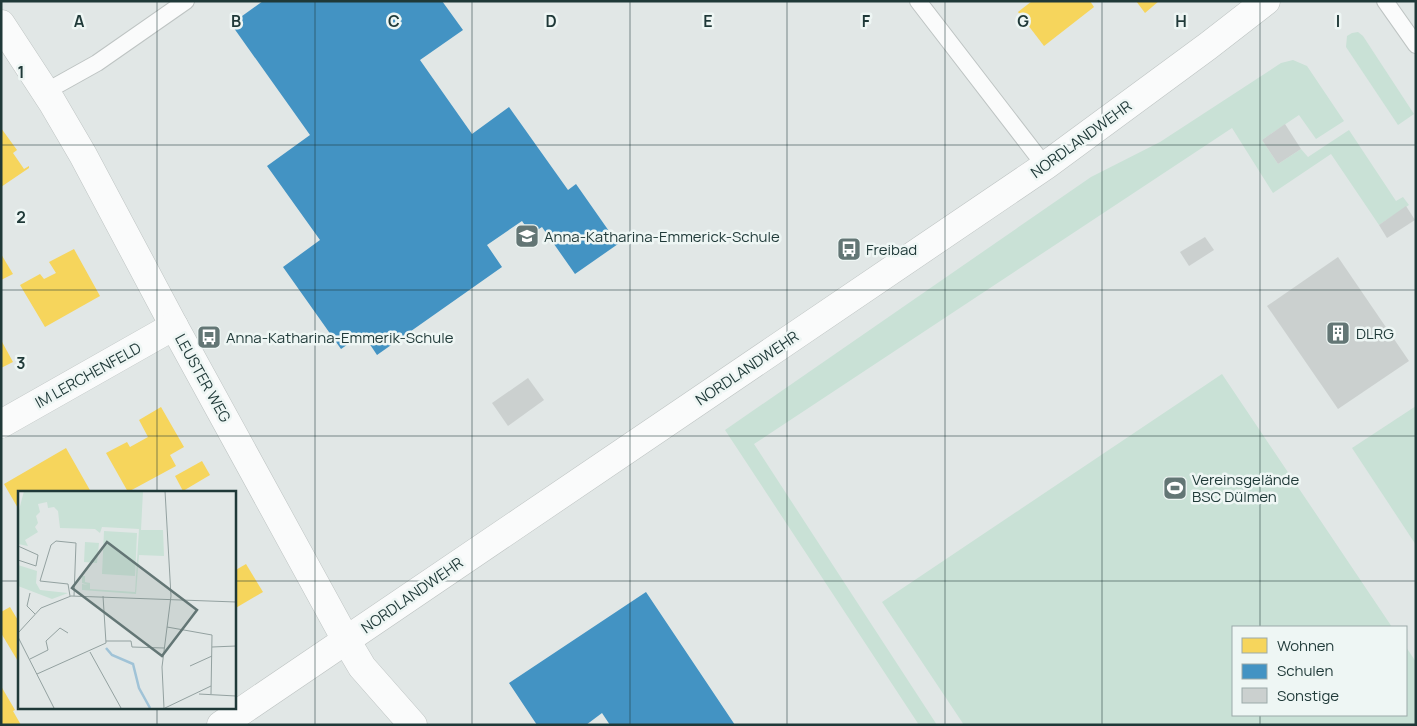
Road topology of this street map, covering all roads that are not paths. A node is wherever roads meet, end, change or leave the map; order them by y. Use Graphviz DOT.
graph roads {
  1 [pos="186,1"];
  2 [pos="918,1"];
  3 [pos="1266,1"];
  4 [pos="1385,1"];
  5 [pos="1,24"];
  6 [pos="1416,45"];
  7 [pos="45,92"];
  8 [pos="1045,166"];
  9 [pos="174,326"];
  10 [pos="1,424"];
  11 [pos="346,640"];
  12 [pos="221,725"];
  13 [pos="413,725"];
  1 -- 7 [label="lane"];
  2 -- 8 [label="lane"];
  3 -- 8 [label="street, NORDLANDWEHR"];
  4 -- 6 [label="lane"];
  5 -- 7 [label="street, LEUSTER WEG"];
  7 -- 9 [label="street, LEUSTER WEG"];
  8 -- 11 [label="street, NORDLANDWEHR"];
  9 -- 10 [label="street, IM LERCHENFELD"];
  9 -- 11 [label="street, LEUSTER WEG"];
  11 -- 12 [label="street, NORDLANDWEHR"];
  11 -- 13 [label="street, LEUSTER WEG"];
}
